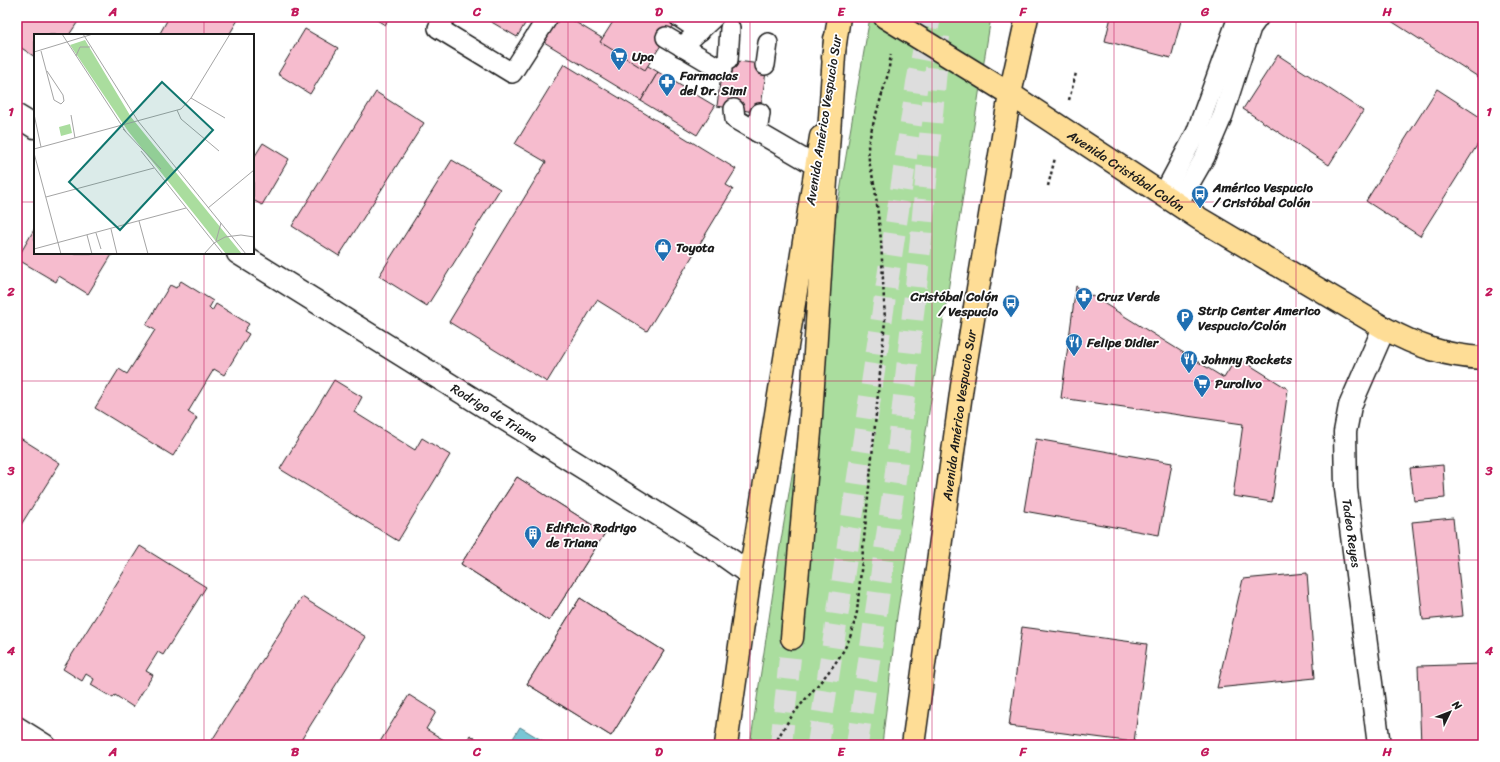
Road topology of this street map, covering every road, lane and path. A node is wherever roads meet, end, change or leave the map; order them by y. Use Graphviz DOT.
graph roads {
  1 [pos="445,17"];
  2 [pos="548,17"];
  3 [pos="679,17"];
  4 [pos="714,17"];
  5 [pos="839,17"];
  6 [pos="885,17"];
  7 [pos="1027,17"];
  8 [pos="1238,17"];
  9 [pos="1259,17"];
  10 [pos="730,28"];
  11 [pos="700,30"];
  12 [pos="835,38"];
  13 [pos="768,43"];
  14 [pos="765,65"];
  15 [pos="888,74"];
  16 [pos="1010,94"];
  17 [pos="734,109"];
  18 [pos="760,113"];
  19 [pos="17,116"];
  20 [pos="34,126"];
  21 [pos="757,132"];
  22 [pos="816,166"];
  23 [pos="1170,199"];
  24 [pos="240,254"];
  25 [pos="1384,328"];
  26 [pos="1483,358"];
  27 [pos="750,574"];
  28 [pos="792,638"];
  29 [pos="17,728"];
  30 [pos="44,745"];
  31 [pos="726,745"];
  32 [pos="775,745"];
  33 [pos="913,745"];
  34 [pos="1379,745"];
  1 -- 2 [label="lane"];
  3 -- 11 [label="lane"];
  4 -- 11 [label="lane"];
  5 -- 12 [label="main road, Avenida Américo Vespucio Sur"];
  6 -- 16 [label="main road, Avenida Cristóbal Colón"];
  7 -- 16 [label="main road, Avenida Américo Vespucio Sur"];
  8 -- 23 [label="lane"];
  9 -- 23 [label="lane"];
  10 -- 11 [label="lane"];
  12 -- 22 [label="main road, Avenida Américo Vespucio Sur"];
  12 -- 28 [label="main road"];
  13 -- 14 [label="lane"];
  15 -- 32 [label="path"];
  16 -- 23 [label="main road, Avenida Cristóbal Colón"];
  16 -- 33 [label="main road, Avenida Américo Vespucio Sur"];
  17 -- 21 [label="lane"];
  18 -- 21 [label="lane"];
  19 -- 20 [label="street"];
  21 -- 22 [label="lane"];
  22 -- 27 [label="main road, Avenida Américo Vespucio Sur"];
  23 -- 25 [label="main road, Avenida Cristóbal Colón"];
  24 -- 27 [label="street, Rodrigo de Triana"];
  25 -- 26 [label="main road, Avenida Cristóbal Colón"];
  25 -- 34 [label="street, Tadeo Reyes"];
  27 -- 31 [label="main road, Avenida Américo Vespucio Sur"];
  29 -- 30 [label="street"];
}
